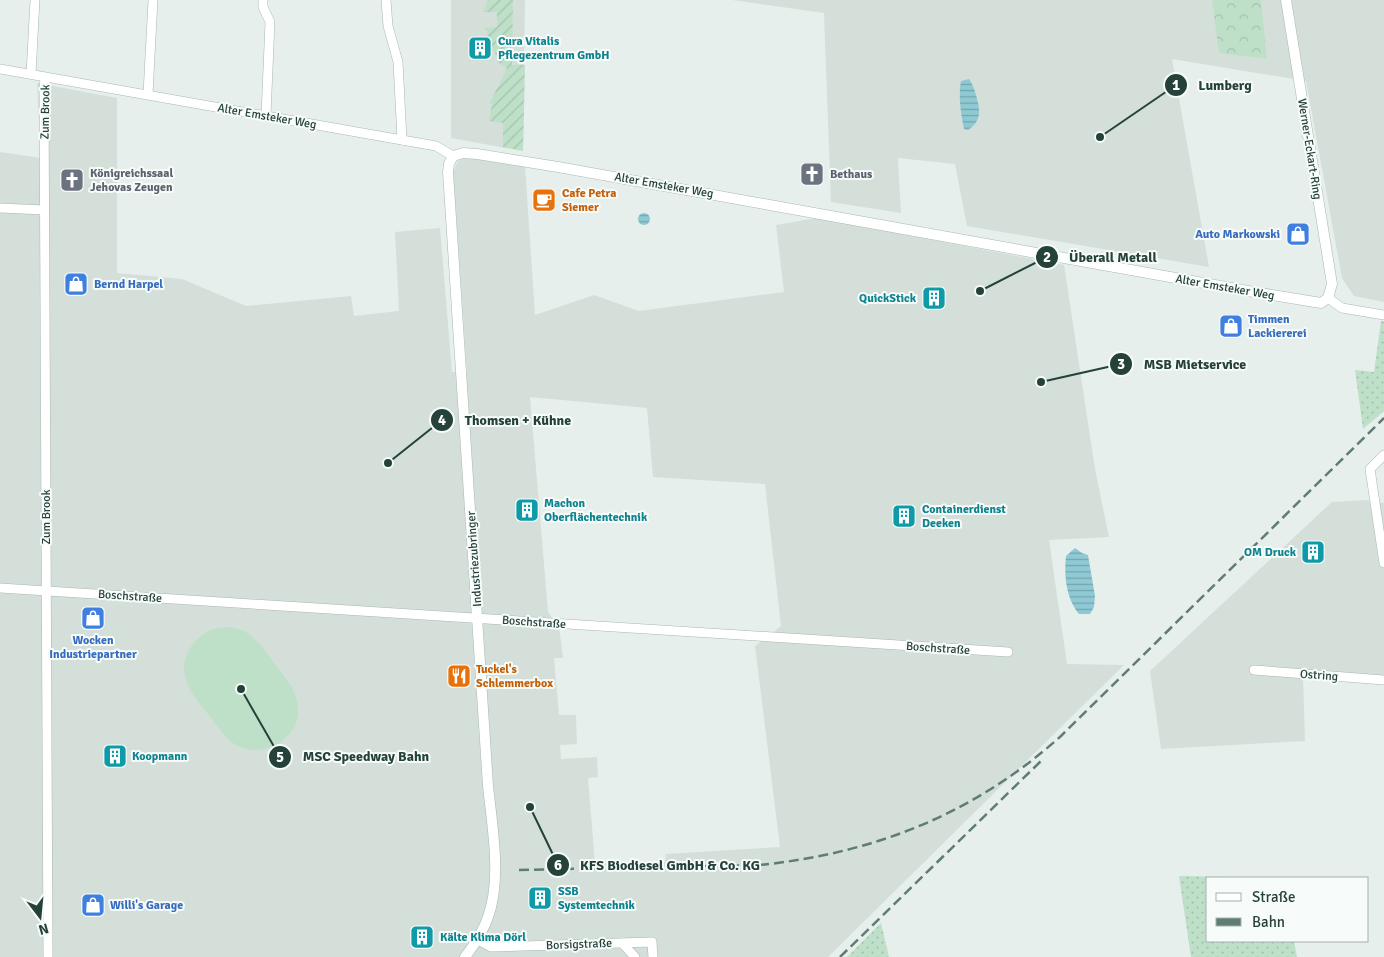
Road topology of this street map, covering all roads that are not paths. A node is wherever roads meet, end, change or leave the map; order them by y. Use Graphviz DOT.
graph roads {
  1 [pos="34,0"];
  2 [pos="154,0"];
  3 [pos="263,0"];
  4 [pos="386,0"];
  5 [pos="1286,0"];
  6 [pos="0,69"];
  7 [pos="31,74"];
  8 [pos="45,77"];
  9 [pos="148,94"];
  10 [pos="266,115"];
  11 [pos="402,140"];
  12 [pos="453,156"];
  13 [pos="0,208"];
  14 [pos="44,210"];
  15 [pos="1328,298"];
  16 [pos="1384,315"];
  17 [pos="1384,456"];
  18 [pos="1384,563"];
  19 [pos="0,588"];
  20 [pos="46,591"];
  21 [pos="478,618"];
  22 [pos="1008,652"];
  23 [pos="1254,670"];
  24 [pos="1384,680"];
  25 [pos="478,940"];
  26 [pos="622,943"];
  27 [pos="48,957"];
  28 [pos="466,957"];
  29 [pos="635,957"];
  30 [pos="653,957"];
  1 -- 7 [label="street"];
  2 -- 9 [label="street"];
  3 -- 10 [label="street"];
  4 -- 11 [label="street"];
  5 -- 15 [label="street, Werner-Eckart-Ring"];
  6 -- 7 [label="street, Alter Emsteker Weg"];
  7 -- 8 [label="street, Alter Emsteker Weg"];
  8 -- 9 [label="street, Alter Emsteker Weg"];
  8 -- 14 [label="street, Zum Brook"];
  9 -- 10 [label="street, Alter Emsteker Weg"];
  10 -- 11 [label="street, Alter Emsteker Weg"];
  11 -- 12 [label="street, Alter Emsteker Weg"];
  12 -- 15 [label="street, Alter Emsteker Weg"];
  12 -- 21 [label="street, Industriezubringer"];
  13 -- 14 [label="street"];
  14 -- 20 [label="street, Zum Brook"];
  15 -- 16 [label="street"];
  17 -- 18 [label="street"];
  19 -- 20 [label="street, Boschstraße"];
  20 -- 21 [label="street, Boschstraße"];
  20 -- 27 [label="street, Zum Brook"];
  21 -- 22 [label="street, Boschstraße"];
  21 -- 25 [label="street, Industriezubringer"];
  23 -- 24 [label="street, Ostring"];
  25 -- 26 [label="street, Borsigstraße"];
  25 -- 28 [label="street, Industriezubringer"];
  26 -- 29 [label="street, Borsigstraße"];
  26 -- 30 [label="street, Borsigstraße"];
}
